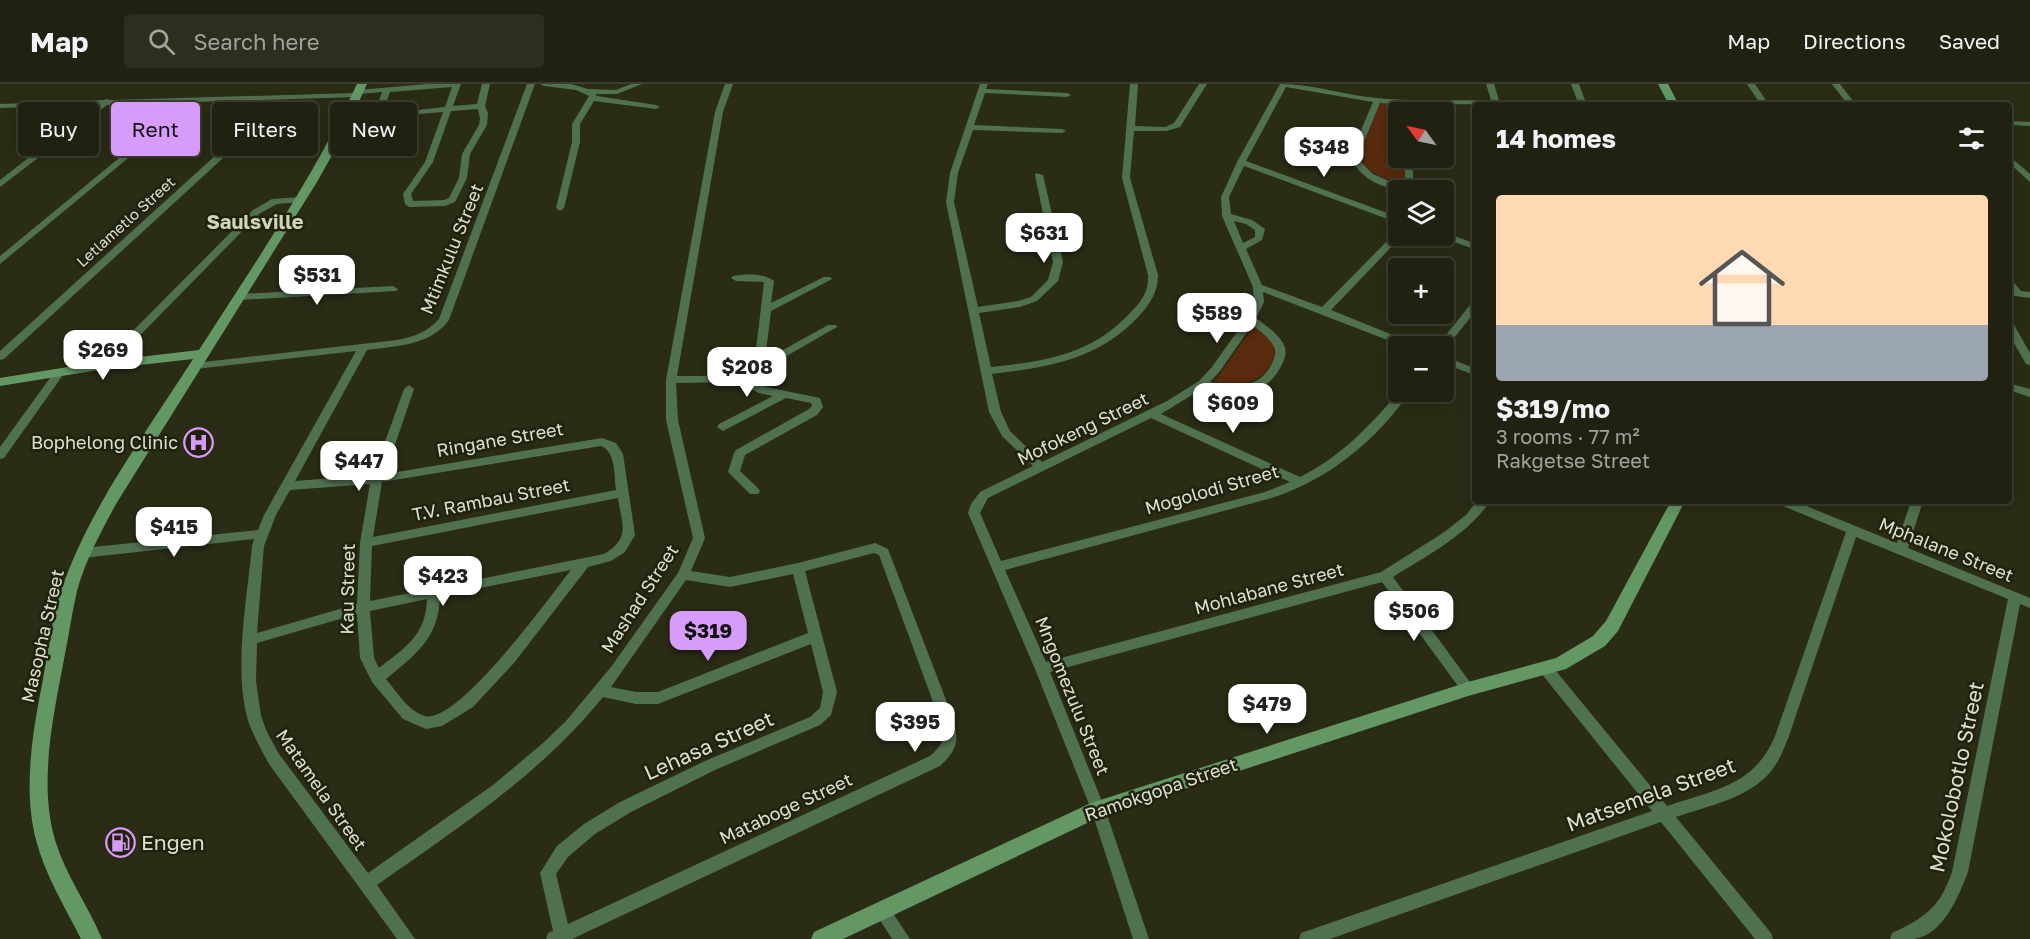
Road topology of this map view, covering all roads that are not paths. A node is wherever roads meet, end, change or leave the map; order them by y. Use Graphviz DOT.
graph roads {
  1 [pos="456,84"];
  2 [pos="486,84"];
  3 [pos="531,84"];
  4 [pos="544,84"];
  5 [pos="638,84"];
  6 [pos="729,84"];
  7 [pos="1134,84"];
  8 [pos="1203,84"];
  9 [pos="1284,84"];
  10 [pos="1490,84"];
  11 [pos="1575,84"];
  12 [pos="1663,84"];
  13 [pos="1751,84"];
  14 [pos="1836,84"];
  15 [pos="564,85"];
  16 [pos="397,86"];
  17 [pos="983,88"];
  18 [pos="359,90"];
  19 [pos="387,90"];
  20 [pos="591,94"];
  21 [pos="1067,95"];
  22 [pos="260,99"];
  23 [pos="194,100"];
  24 [pos="107,101"];
  25 [pos="1377,101"];
  26 [pos="1394,102"];
  27 [pos="1496,102"];
  28 [pos="1582,102"];
  29 [pos="1672,102"];
  30 [pos="1763,102"];
  31 [pos="1850,102"];
  32 [pos="1454,103"];
  33 [pos="1472,104"];
  34 [pos="13,105"];
  35 [pos="0,106"];
  36 [pos="481,106"];
  37 [pos="656,107"];
  38 [pos="447,109"];
  39 [pos="0,115"];
  40 [pos="2012,123"];
  41 [pos="2030,124"];
  42 [pos="969,126"];
  43 [pos="1131,128"];
  44 [pos="1062,131"];
  45 [pos="2012,161"];
  46 [pos="1241,162"];
  47 [pos="1039,175"];
  48 [pos="2029,176"];
  49 [pos="1388,183"];
  50 [pos="0,184"];
  51 [pos="301,200"];
  52 [pos="560,208"];
  53 [pos="1227,216"];
  54 [pos="1388,216"];
  55 [pos="1454,239"];
  56 [pos="1388,245"];
  57 [pos="1472,245"];
  58 [pos="1240,248"];
  59 [pos="0,261"];
  60 [pos="736,278"];
  61 [pos="827,279"];
  62 [pos="1258,287"];
  63 [pos="393,289"];
  64 [pos="2013,293"];
  65 [pos="2030,295"];
  66 [pos="239,297"];
  67 [pos="766,309"];
  68 [pos="1472,309"];
  69 [pos="972,311"];
  70 [pos="1324,311"];
  71 [pos="1251,319"];
  72 [pos="832,327"];
  73 [pos="2012,330"];
  74 [pos="1388,336"];
  75 [pos="1450,336"];
  76 [pos="363,347"];
  77 [pos="0,357"];
  78 [pos="199,360"];
  79 [pos="2030,362"];
  80 [pos="1454,364"];
  81 [pos="105,365"];
  82 [pos="759,368"];
  83 [pos="986,371"];
  84 [pos="1472,371"];
  85 [pos="59,373"];
  86 [pos="738,379"];
  87 [pos="671,380"];
  88 [pos="0,382"];
  89 [pos="1203,383"];
  90 [pos="2012,387"];
  91 [pos="409,389"];
  92 [pos="2030,393"];
  93 [pos="785,394"];
  94 [pos="1396,402"];
  95 [pos="1152,414"];
  96 [pos="723,427"];
  97 [pos="0,455"];
  98 [pos="1040,467"];
  99 [pos="377,478"];
  100 [pos="1301,482"];
  101 [pos="286,486"];
  102 [pos="754,491"];
  103 [pos="623,493"];
  104 [pos="976,504"];
  105 [pos="1482,504"];
  106 [pos="1676,504"];
  107 [pos="1789,504"];
  108 [pos="1912,504"];
  109 [pos="1852,531"];
  110 [pos="261,534"];
  111 [pos="366,543"];
  112 [pos="1901,551"];
  113 [pos="83,553"];
  114 [pos="583,564"];
  115 [pos="997,567"];
  116 [pos="798,568"];
  117 [pos="683,575"];
  118 [pos="1385,576"];
  119 [pos="434,593"];
  120 [pos="2015,597"];
  121 [pos="2030,603"];
  122 [pos="363,606"];
  123 [pos="816,636"];
  124 [pos="250,640"];
  125 [pos="1041,669"];
  126 [pos="1546,669"];
  127 [pos="377,678"];
  128 [pos="1468,689"];
  129 [pos="600,691"];
  130 [pos="1098,809"];
  131 [pos="1664,813"];
  132 [pos="366,884"];
  133 [pos="881,909"];
  134 [pos="558,937"];
  135 [pos="92,939"];
  136 [pos="407,939"];
  137 [pos="821,939"];
  138 [pos="902,939"];
  139 [pos="1141,939"];
  140 [pos="1307,939"];
  141 [pos="1765,939"];
  142 [pos="1898,939"];
  1 -- 16 [label="street"];
  1 -- 38 [label="street"];
  2 -- 36 [label="street"];
  3 -- 76 [label="street, Mtimkulu Street"];
  4 -- 15 [label="street"];
  5 -- 20 [label="street"];
  6 -- 87 [label="street, Mashad Street"];
  7 -- 43 [label="street"];
  8 -- 43 [label="street"];
  9 -- 25 [label="street"];
  9 -- 46 [label="street"];
  10 -- 27 [label="street"];
  11 -- 28 [label="street"];
  12 -- 29 [label="street"];
  13 -- 30 [label="street"];
  14 -- 31 [label="street"];
  15 -- 20 [label="street"];
  16 -- 19 [label="street"];
  17 -- 21 [label="street"];
  17 -- 42 [label="street"];
  18 -- 19 [label="street"];
  18 -- 22 [label="street"];
  18 -- 51 [label="street, Masopha Street"];
  19 -- 38 [label="street"];
  20 -- 37 [label="street"];
  20 -- 52 [label="street"];
  22 -- 23 [label="street"];
  22 -- 77 [label="street, Letlametlo Street"];
  23 -- 24 [label="street"];
  23 -- 59 [label="street"];
  24 -- 34 [label="street"];
  24 -- 50 [label="street"];
  25 -- 26 [label="street"];
  25 -- 49 [label="street"];
  32 -- 33 [label="street"];
  34 -- 35 [label="street"];
  34 -- 39 [label="street"];
  36 -- 38 [label="street"];
  36 -- 38 [label="street"];
  40 -- 41 [label="street"];
  42 -- 44 [label="street"];
  42 -- 69 [label="street"];
  43 -- 83 [label="street"];
  45 -- 48 [label="street"];
  46 -- 53 [label="street"];
  46 -- 54 [label="street"];
  47 -- 69 [label="street"];
  51 -- 66 [label="street, Masopha Street"];
  51 -- 81 [label="street"];
  53 -- 58 [label="street"];
  53 -- 58 [label="street"];
  55 -- 57 [label="street"];
  56 -- 70 [label="street"];
  58 -- 62 [label="street"];
  60 -- 67 [label="street"];
  61 -- 67 [label="street"];
  62 -- 70 [label="street"];
  62 -- 71 [label="street, Mofokeng Street"];
  63 -- 66 [label="street"];
  64 -- 65 [label="street"];
  66 -- 78 [label="street, Masopha Street"];
  67 -- 82 [label="street"];
  68 -- 75 [label="street"];
  69 -- 83 [label="street"];
  70 -- 74 [label="street"];
  71 -- 89 [label="street, Mofokeng Street"];
  71 -- 89 [label="street"];
  72 -- 82 [label="street"];
  73 -- 79 [label="street"];
  76 -- 78 [label="street, Mtimkulu Street"];
  76 -- 101 [label="street, Matamela Street"];
  78 -- 81 [label="street"];
  78 -- 113 [label="street, Masopha Street"];
  80 -- 84 [label="street"];
  81 -- 85 [label="street"];
  82 -- 86 [label="street"];
  83 -- 98 [label="street"];
  85 -- 88 [label="street"];
  85 -- 97 [label="street"];
  86 -- 87 [label="street"];
  86 -- 93 [label="street"];
  87 -- 117 [label="street, Mashad Street"];
  89 -- 95 [label="street, Mofokeng Street"];
  90 -- 92 [label="street"];
  91 -- 99 [label="street, Kau Street"];
  93 -- 96 [label="street"];
  93 -- 102 [label="street"];
  94 -- 100 [label="street, Mogolodi Street"];
  95 -- 98 [label="street, Mofokeng Street"];
  95 -- 100 [label="street"];
  98 -- 104 [label="street, Mofokeng Street"];
  99 -- 101 [label="street, Ringane Street"];
  99 -- 103 [label="street, Ringane Street"];
  99 -- 111 [label="street, Kau Street"];
  100 -- 115 [label="street, Mogolodi Street"];
  101 -- 110 [label="street, Matamela Street"];
  103 -- 111 [label="street, T.V. Rambau Street"];
  103 -- 114 [label="street, Ringane Street"];
  104 -- 115 [label="street, Mngomezulu Street"];
  105 -- 118 [label="street, Mohlabane Street"];
  106 -- 126 [label="street, Ramokgopa Street"];
  107 -- 109 [label="street, Mphalane Street"];
  108 -- 112 [label="street"];
  109 -- 112 [label="street, Mphalane Street"];
  109 -- 131 [label="street, Matsemela Street"];
  110 -- 113 [label="street"];
  110 -- 124 [label="street, Matamela Street"];
  111 -- 122 [label="street, Kau Street"];
  112 -- 120 [label="street, Mphalane Street"];
  113 -- 135 [label="street, Masopha Street"];
  114 -- 119 [label="street"];
  114 -- 127 [label="street, Kau Street"];
  115 -- 125 [label="street, Mngomezulu Street"];
  116 -- 117 [label="street, Mataboge Street"];
  116 -- 123 [label="street, Lehasa Street"];
  116 -- 134 [label="street, Mataboge Street"];
  117 -- 129 [label="street, Mashad Street"];
  118 -- 125 [label="street, Mohlabane Street"];
  118 -- 128 [label="street"];
  119 -- 122 [label="street"];
  119 -- 127 [label="street"];
  120 -- 121 [label="street, Mphalane Street"];
  120 -- 142 [label="street, Mokolobotlo Street"];
  122 -- 124 [label="street"];
  122 -- 127 [label="street, Kau Street"];
  123 -- 129 [label="street"];
  123 -- 134 [label="street, Lehasa Street"];
  124 -- 132 [label="street, Matamela Street"];
  125 -- 130 [label="street, Mngomezulu Street"];
  126 -- 128 [label="street, Ramokgopa Street"];
  126 -- 131 [label="street"];
  128 -- 130 [label="street, Ramokgopa Street"];
  129 -- 132 [label="street, Mashad Street"];
  130 -- 133 [label="street, Ramokgopa Street"];
  130 -- 139 [label="street, Mngomezulu Street"];
  131 -- 140 [label="street, Matsemela Street"];
  131 -- 141 [label="street"];
  132 -- 136 [label="street, Matamela Street"];
  133 -- 137 [label="street, Ramokgopa Street"];
  133 -- 138 [label="street"];
}
